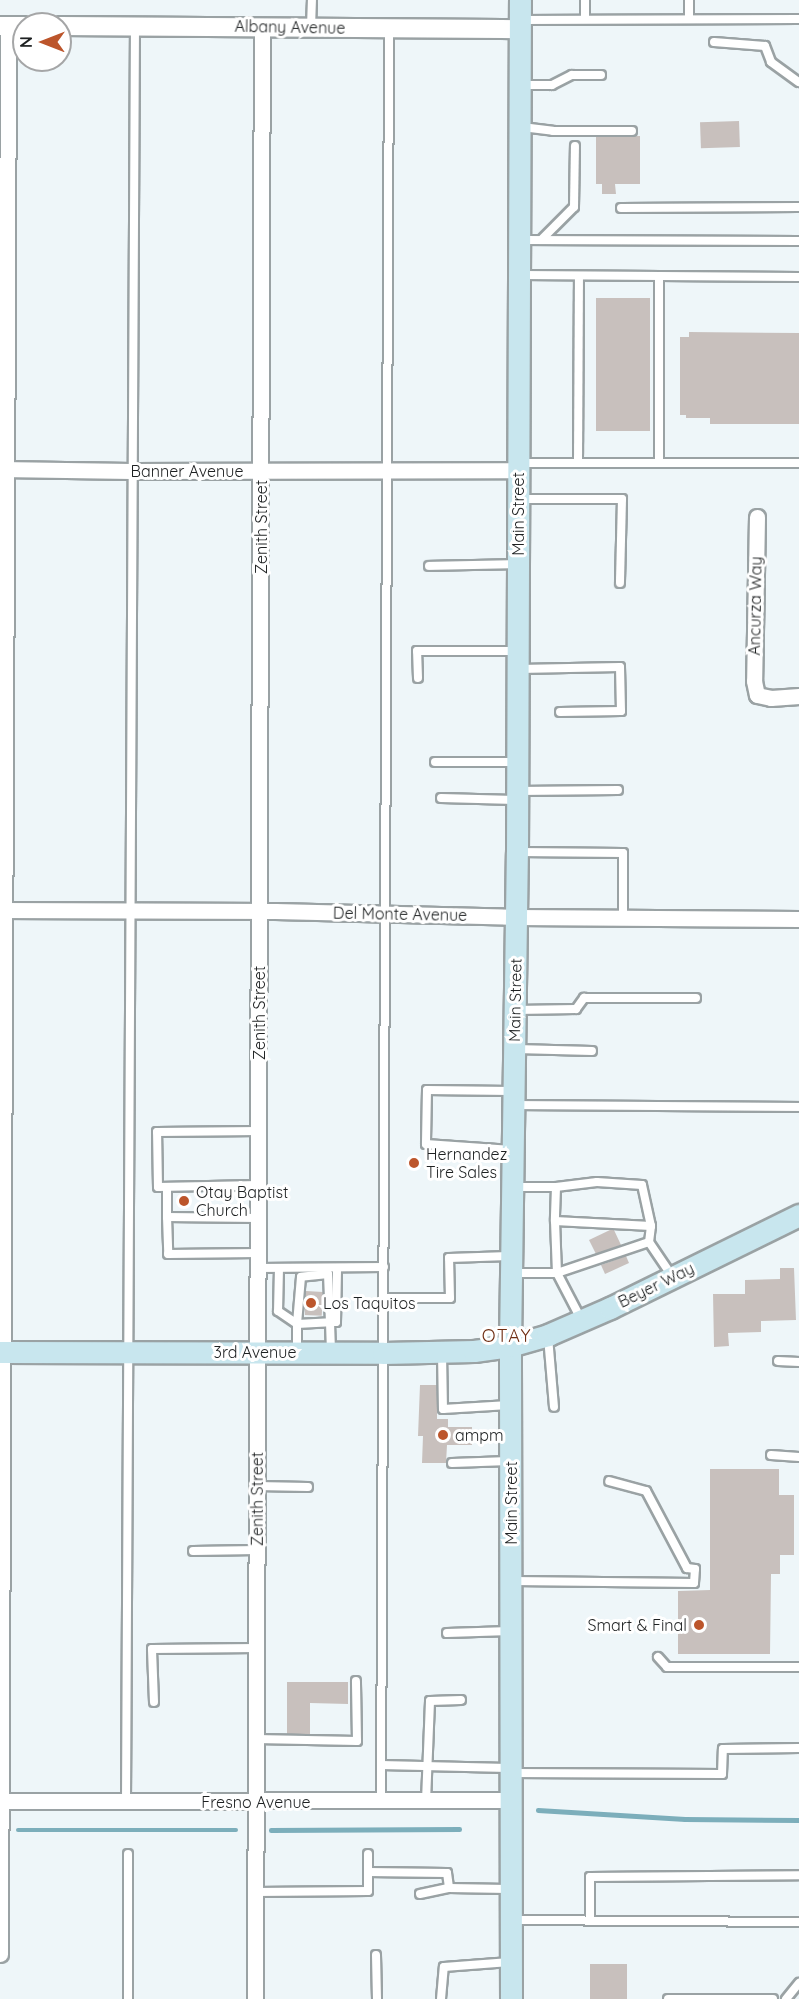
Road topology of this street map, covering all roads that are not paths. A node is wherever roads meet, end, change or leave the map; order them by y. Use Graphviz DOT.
graph roads {
  1 [pos="312,0"];
  2 [pos="585,0"];
  3 [pos="689,0"];
  4 [pos="520,16"];
  5 [pos="585,19"];
  6 [pos="689,19"];
  7 [pos="799,19"];
  8 [pos="11,26"];
  9 [pos="72,26"];
  10 [pos="135,26"];
  11 [pos="262,27"];
  12 [pos="311,27"];
  13 [pos="389,29"];
  14 [pos="714,42"];
  15 [pos="601,75"];
  16 [pos="799,82"];
  17 [pos="520,85"];
  18 [pos="520,127"];
  19 [pos="632,131"];
  20 [pos="575,146"];
  21 [pos="3,195"];
  22 [pos="799,207"];
  23 [pos="621,208"];
  24 [pos="542,239"];
  25 [pos="519,240"];
  26 [pos="799,241"];
  27 [pos="3,246"];
  28 [pos="519,275"];
  29 [pos="579,276"];
  30 [pos="659,276"];
  31 [pos="799,277"];
  32 [pos="578,463"];
  33 [pos="659,463"];
  34 [pos="799,463"];
  35 [pos="519,466"];
  36 [pos="3,469"];
  37 [pos="262,470"];
  38 [pos="131,471"];
  39 [pos="386,472"];
  40 [pos="519,499"];
  41 [pos="757,517"];
  42 [pos="518,564"];
  43 [pos="429,566"];
  44 [pos="620,583"];
  45 [pos="518,660"];
  46 [pos="418,678"];
  47 [pos="799,696"];
  48 [pos="560,712"];
  49 [pos="435,762"];
  50 [pos="517,762"];
  51 [pos="618,790"];
  52 [pos="517,796"];
  53 [pos="441,798"];
  54 [pos="517,852"];
  55 [pos="3,910"];
  56 [pos="132,910"];
  57 [pos="259,911"];
  58 [pos="383,913"];
  59 [pos="516,917"];
  60 [pos="623,918"];
  61 [pos="799,919"];
  62 [pos="696,998"];
  63 [pos="515,1010"];
  64 [pos="514,1049"];
  65 [pos="592,1051"];
  66 [pos="514,1098"];
  67 [pos="799,1107"];
  68 [pos="259,1131"];
  69 [pos="513,1150"];
  70 [pos="258,1185"];
  71 [pos="513,1186"];
  72 [pos="167,1187"];
  73 [pos="556,1187"];
  74 [pos="799,1215"];
  75 [pos="167,1217"];
  76 [pos="258,1218"];
  77 [pos="555,1221"];
  78 [pos="651,1226"];
  79 [pos="649,1242"];
  80 [pos="258,1261"];
  81 [pos="511,1264"];
  82 [pos="384,1267"];
  83 [pos="279,1268"];
  84 [pos="337,1268"];
  85 [pos="557,1273"];
  86 [pos="672,1277"];
  87 [pos="383,1298"];
  88 [pos="582,1320"];
  89 [pos="330,1322"];
  90 [pos="297,1324"];
  91 [pos="548,1335"];
  92 [pos="510,1346"];
  93 [pos="1,1352"];
  94 [pos="130,1352"];
  95 [pos="258,1352"];
  96 [pos="442,1352"];
  97 [pos="297,1353"];
  98 [pos="331,1353"];
  99 [pos="383,1353"];
  100 [pos="778,1361"];
  101 [pos="799,1362"];
  102 [pos="1,1395"];
  103 [pos="511,1405"];
  104 [pos="554,1407"];
  105 [pos="1,1435"];
  106 [pos="771,1455"];
  107 [pos="799,1456"];
  108 [pos="511,1461"];
  109 [pos="452,1463"];
  110 [pos="609,1481"];
  111 [pos="257,1486"];
  112 [pos="308,1487"];
  113 [pos="257,1550"];
  114 [pos="193,1551"];
  115 [pos="511,1581"];
  116 [pos="512,1631"];
  117 [pos="447,1633"];
  118 [pos="257,1648"];
  119 [pos="658,1657"];
  120 [pos="799,1666"];
  121 [pos="356,1681"];
  122 [pos="1,1685"];
  123 [pos="461,1700"];
  124 [pos="154,1702"];
  125 [pos="256,1739"];
  126 [pos="799,1748"];
  127 [pos="381,1765"];
  128 [pos="426,1766"];
  129 [pos="512,1770"];
  130 [pos="512,1800"];
  131 [pos="1,1801"];
  132 [pos="426,1801"];
  133 [pos="126,1802"];
  134 [pos="256,1802"];
  135 [pos="381,1802"];
  136 [pos="128,1854"];
  137 [pos="368,1854"];
  138 [pos="0,1857"];
  139 [pos="368,1872"];
  140 [pos="799,1875"];
  141 [pos="449,1888"];
  142 [pos="512,1889"];
  143 [pos="255,1892"];
  144 [pos="420,1894"];
  145 [pos="512,1920"];
  146 [pos="590,1921"];
  147 [pos="799,1922"];
  148 [pos="0,1954"];
  149 [pos="376,1955"];
  150 [pos="511,1962"];
  151 [pos="799,1983"];
  152 [pos="128,1999"];
  153 [pos="255,1999"];
  154 [pos="377,1999"];
  155 [pos="441,1999"];
  156 [pos="511,1999"];
  157 [pos="668,1999"];
  158 [pos="773,1999"];
  159 [pos="786,1999"];
  1 -- 12 [label="lane"];
  2 -- 5 [label="lane"];
  3 -- 6 [label="lane"];
  4 -- 5 [label="lane"];
  4 -- 13 [label="street, Albany Avenue"];
  4 -- 17 [label="main road, Main Street"];
  5 -- 6 [label="lane"];
  6 -- 7 [label="lane"];
  8 -- 21 [label="street"];
  9 -- 10 [label="street, Albany Avenue"];
  10 -- 11 [label="street, Albany Avenue"];
  10 -- 38 [label="lane"];
  11 -- 12 [label="street, Albany Avenue"];
  11 -- 37 [label="street, Zenith Street"];
  12 -- 13 [label="street, Albany Avenue"];
  13 -- 39 [label="lane"];
  14 -- 16 [label="lane"];
  15 -- 17 [label="lane"];
  17 -- 18 [label="main road, Main Street"];
  18 -- 19 [label="lane"];
  18 -- 25 [label="main road, Main Street"];
  20 -- 24 [label="lane"];
  21 -- 27 [label="street"];
  22 -- 23 [label="lane"];
  24 -- 25 [label="lane"];
  24 -- 26 [label="lane"];
  25 -- 28 [label="main road, Main Street"];
  27 -- 36 [label="street"];
  28 -- 29 [label="lane"];
  28 -- 35 [label="main road, Main Street"];
  29 -- 30 [label="lane"];
  29 -- 32 [label="lane"];
  30 -- 31 [label="lane"];
  30 -- 33 [label="lane"];
  32 -- 33 [label="lane"];
  32 -- 35 [label="lane"];
  33 -- 34 [label="lane"];
  35 -- 39 [label="street, Banner Avenue"];
  35 -- 40 [label="main road, Main Street"];
  36 -- 38 [label="street, Banner Avenue"];
  36 -- 55 [label="street"];
  37 -- 38 [label="street, Banner Avenue"];
  37 -- 39 [label="street, Banner Avenue"];
  37 -- 57 [label="street, Zenith Street"];
  38 -- 56 [label="lane"];
  39 -- 58 [label="lane"];
  40 -- 42 [label="main road, Main Street"];
  40 -- 44 [label="lane"];
  41 -- 47 [label="street, Ancurza Way"];
  42 -- 43 [label="lane"];
  42 -- 45 [label="main road, Main Street"];
  45 -- 46 [label="lane"];
  45 -- 48 [label="lane"];
  45 -- 50 [label="main road, Main Street"];
  49 -- 50 [label="lane"];
  50 -- 52 [label="main road, Main Street"];
  51 -- 52 [label="lane"];
  52 -- 53 [label="lane"];
  52 -- 54 [label="main road, Main Street"];
  54 -- 59 [label="main road, Main Street"];
  54 -- 60 [label="lane"];
  55 -- 56 [label="street, Del Monte Avenue"];
  55 -- 93 [label="street"];
  56 -- 57 [label="street, Del Monte Avenue"];
  56 -- 94 [label="lane"];
  57 -- 58 [label="street, Del Monte Avenue"];
  57 -- 68 [label="street, Zenith Street"];
  58 -- 59 [label="street, Del Monte Avenue"];
  58 -- 82 [label="lane"];
  59 -- 60 [label="street, Del Monte Avenue"];
  59 -- 63 [label="main road, Main Street"];
  60 -- 61 [label="street, Del Monte Avenue"];
  62 -- 63 [label="lane"];
  63 -- 64 [label="main road, Main Street"];
  64 -- 65 [label="lane"];
  64 -- 66 [label="main road, Main Street"];
  66 -- 67 [label="lane"];
  66 -- 69 [label="main road, Main Street"];
  66 -- 69 [label="lane"];
  68 -- 70 [label="street, Zenith Street"];
  68 -- 72 [label="lane"];
  69 -- 71 [label="main road, Main Street"];
  70 -- 72 [label="lane"];
  70 -- 76 [label="street, Zenith Street"];
  71 -- 73 [label="lane"];
  71 -- 81 [label="main road, Main Street"];
  72 -- 75 [label="lane"];
  73 -- 77 [label="lane"];
  73 -- 78 [label="lane"];
  74 -- 86 [label="main road, Beyer Way"];
  75 -- 76 [label="lane"];
  75 -- 80 [label="lane"];
  76 -- 80 [label="street, Zenith Street"];
  77 -- 78 [label="lane"];
  77 -- 85 [label="lane"];
  78 -- 79 [label="lane"];
  79 -- 85 [label="lane"];
  79 -- 86 [label="lane"];
  80 -- 83 [label="lane"];
  80 -- 95 [label="street, Zenith Street"];
  81 -- 85 [label="lane"];
  81 -- 87 [label="lane"];
  81 -- 92 [label="main road, Main Street"];
  82 -- 84 [label="lane"];
  82 -- 87 [label="lane"];
  83 -- 84 [label="lane"];
  83 -- 90 [label="lane"];
  84 -- 89 [label="lane"];
  85 -- 88 [label="lane"];
  86 -- 88 [label="main road, Beyer Way"];
  87 -- 99 [label="lane"];
  88 -- 91 [label="main road, Beyer Way"];
  89 -- 90 [label="lane"];
  89 -- 90 [label="lane"];
  89 -- 98 [label="lane"];
  90 -- 97 [label="lane"];
  91 -- 92 [label="main road, Beyer Way"];
  91 -- 104 [label="lane"];
  92 -- 96 [label="main road, 3rd Avenue"];
  92 -- 103 [label="main road, Main Street"];
  93 -- 94 [label="main road, 3rd Avenue"];
  93 -- 102 [label="street"];
  94 -- 95 [label="main road, 3rd Avenue"];
  94 -- 133 [label="lane"];
  95 -- 97 [label="main road, 3rd Avenue"];
  95 -- 111 [label="street, Zenith Street"];
  96 -- 99 [label="main road, 3rd Avenue"];
  96 -- 103 [label="lane"];
  97 -- 98 [label="main road, 3rd Avenue"];
  98 -- 99 [label="main road, 3rd Avenue"];
  99 -- 127 [label="lane"];
  100 -- 101 [label="lane"];
  102 -- 105 [label="street"];
  103 -- 108 [label="main road, Main Street"];
  105 -- 122 [label="street"];
  106 -- 107 [label="lane"];
  108 -- 109 [label="lane"];
  108 -- 115 [label="main road, Main Street"];
  110 -- 115 [label="lane"];
  111 -- 112 [label="lane"];
  111 -- 113 [label="street, Zenith Street"];
  113 -- 114 [label="lane"];
  113 -- 118 [label="street, Zenith Street"];
  115 -- 116 [label="main road, Main Street"];
  116 -- 117 [label="lane"];
  116 -- 129 [label="main road, Main Street"];
  118 -- 124 [label="lane"];
  118 -- 125 [label="street, Zenith Street"];
  119 -- 120 [label="lane"];
  121 -- 125 [label="lane"];
  122 -- 131 [label="street"];
  123 -- 128 [label="lane"];
  125 -- 134 [label="street, Zenith Street"];
  126 -- 129 [label="lane"];
  127 -- 128 [label="lane"];
  127 -- 135 [label="lane"];
  128 -- 129 [label="lane"];
  128 -- 132 [label="lane"];
  129 -- 130 [label="main road, Main Street"];
  130 -- 132 [label="street, Fresno Avenue"];
  130 -- 142 [label="main road, Main Street"];
  131 -- 133 [label="street, Fresno Avenue"];
  131 -- 138 [label="street"];
  132 -- 135 [label="street, Fresno Avenue"];
  133 -- 134 [label="street, Fresno Avenue"];
  134 -- 135 [label="street, Fresno Avenue"];
  134 -- 143 [label="street, Zenith Street"];
  136 -- 152 [label="lane"];
  137 -- 139 [label="lane"];
  138 -- 148 [label="street"];
  139 -- 141 [label="lane"];
  139 -- 143 [label="lane"];
  140 -- 146 [label="lane"];
  141 -- 142 [label="lane"];
  141 -- 144 [label="lane"];
  142 -- 145 [label="main road, Main Street"];
  143 -- 153 [label="street, Zenith Street"];
  145 -- 146 [label="lane"];
  145 -- 150 [label="main road, Main Street"];
  146 -- 147 [label="lane"];
  149 -- 154 [label="lane"];
  150 -- 155 [label="lane"];
  150 -- 156 [label="main road, Main Street"];
  151 -- 159 [label="lane"];
  157 -- 158 [label="lane"];
}
